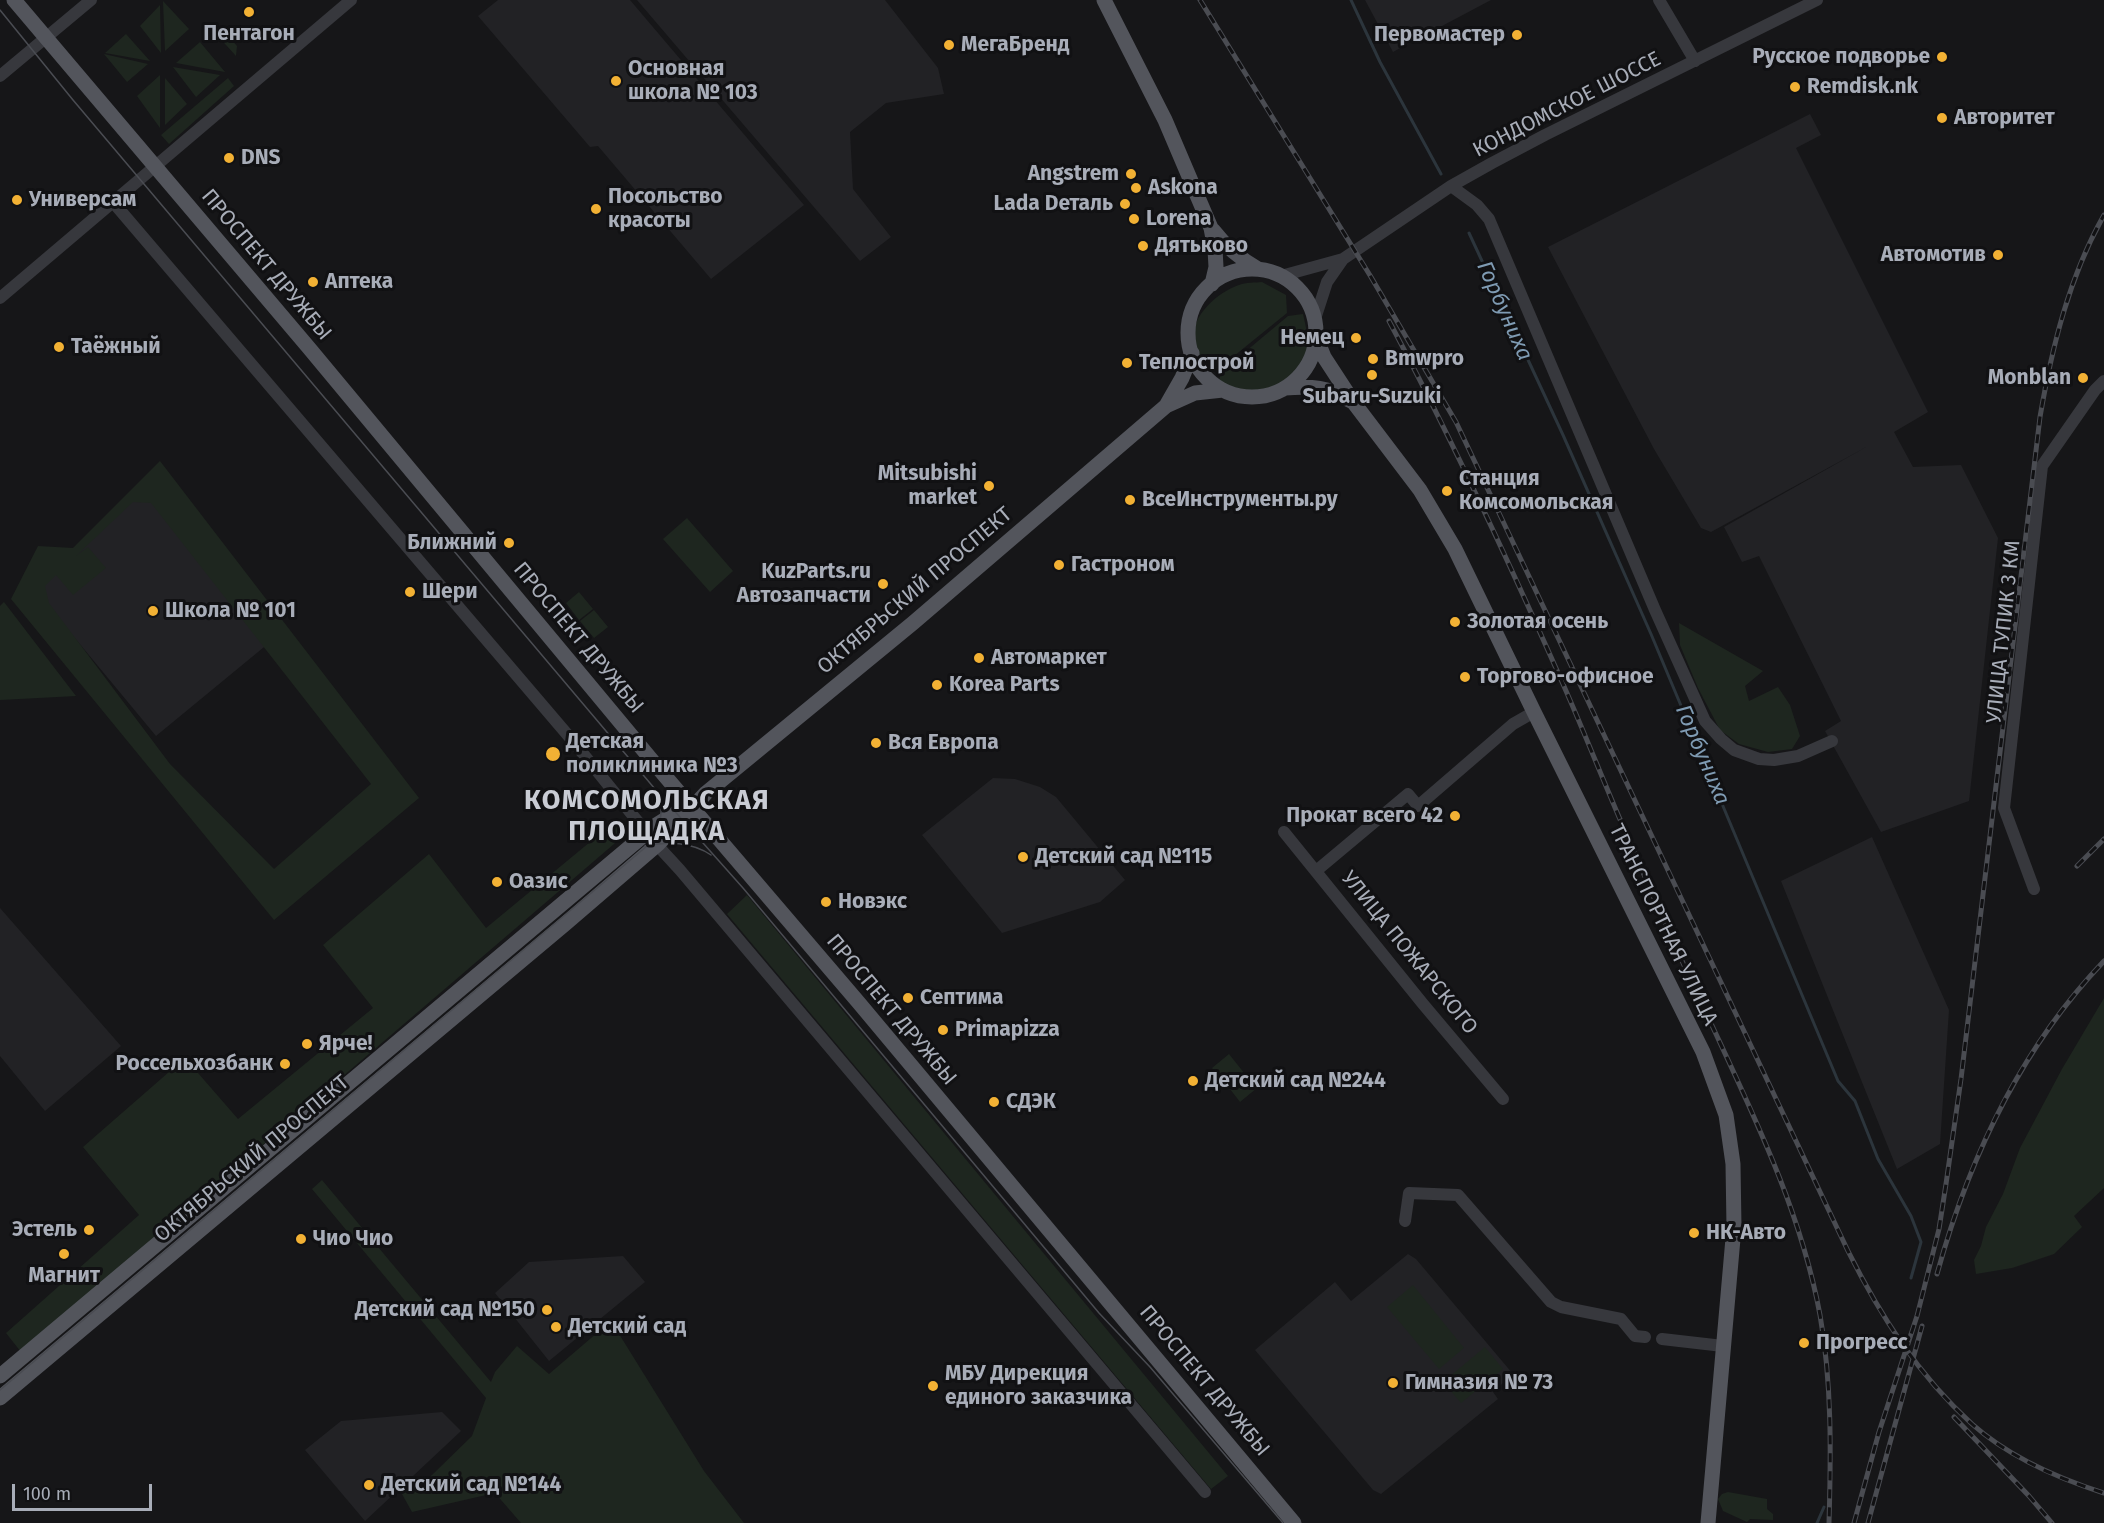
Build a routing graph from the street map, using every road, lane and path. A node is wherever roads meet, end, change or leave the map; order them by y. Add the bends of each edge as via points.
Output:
1 (14, 0) edge
2 (91, 0) edge
3 (351, 0) edge
4 (1104, 0) edge
5 (1659, 0) edge
6 (1817, 0) edge
7 (46, 38) junction
8 (1695, 61) junction
9 (0, 76) edge
10 (155, 167) junction
11 (1451, 186) junction
12 (113, 202) junction
13 (1211, 228) junction
14 (1343, 259) junction
15 (1258, 269) junction
16 (1281, 276) junction
17 (1212, 284) junction
18 (0, 298) edge
19 (1315, 319) junction
20 (1316, 337) junction
21 (1192, 353) junction
22 (2100, 385) edge
23 (1285, 388) junction
24 (1223, 390) junction
25 (1354, 403) junction
26 (1166, 406) junction
27 (1534, 711) junction
28 (1832, 741) dead end
29 (691, 808) junction
30 (1284, 832) dead end
31 (652, 839) junction
32 (1316, 871) junction
33 (2034, 889) dead end
34 (1503, 1098) dead end
35 (1405, 1221) dead end
36 (1645, 1337) dead end
37 (1662, 1339) dead end
38 (1723, 1346) junction
39 (0, 1376) edge
40 (0, 1398) edge
41 (1205, 1492) dead end
42 (1294, 1523) edge
43 (1708, 1523) edge

1 - 7 main road, ПРОСПЕКТ ДРУЖБЫ
2 - 7 street
3 - 10 street
4 - 13 main road via 1165,120
5 - 8 street
6 - 8 street, КОНДОМСКОЕ ШОССЕ
7 - 9 street
7 - 10 main road, ПРОСПЕКТ ДРУЖБЫ
8 - 11 street, КОНДОМСКОЕ ШОССЕ
10 - 12 street
10 - 29 main road, ПРОСПЕКТ ДРУЖБЫ
11 - 14 street, КОНДОМСКОЕ ШОССЕ
11 - 28 street via 1489,219 1705,721 1734,750 1759,759 1798,756
12 - 18 street
12 - 31 street
13 - 15 main road via 1225,246
13 - 17 main road via 1216,267
14 - 16 street, КОНДОМСКОЕ ШОССЕ
14 - 19 street, КОНДОМСКОЕ ШОССЕ via 1327,282
15 - 16 main road
15 - 17 main road via 1233,272
16 - 19 main road via 1308,301
17 - 21 main road via 1191,315 1188,334
19 - 20 main road
20 - 23 main road via 1312,357 1301,375
20 - 25 main road, ТРАНСПОРТНАЯ УЛИЦА via 1324,357
21 - 24 main road via 1209,380
21 - 26 main road, ОКТЯБРЬСКИЙ ПРОСПЕКТ
22 - 33 street, УЛИЦА ТУПИК 3 КМ via 2042,466 2004,808
23 - 24 main road via 1265,396 1243,396
23 - 25 main road, ТРАНСПОРТНАЯ УЛИЦА via 1314,386 1335,391
24 - 26 main road, ОКТЯБРЬСКИЙ ПРОСПЕКТ via 1195,393
25 - 27 main road, ТРАНСПОРТНАЯ УЛИЦА via 1442,525
26 - 29 main road, ОКТЯБРЬСКИЙ ПРОСПЕКТ
27 - 32 street via 1513,724 1418,806 1408,794
27 - 38 main road, ТРАНСПОРТНАЯ УЛИЦА via 1703,1052 1726,1116 1734,1227
29 - 31 main road, ОКТЯБРЬСКИЙ ПРОСПЕКТ via 672,815
29 - 42 main road, ПРОСПЕКТ ДРУЖБЫ
30 - 32 street, УЛИЦА ПОЖАРСКОГО
31 - 39 main road, ОКТЯБРЬСКИЙ ПРОСПЕКТ
31 - 40 main road, ОКТЯБРЬСКИЙ ПРОСПЕКТ
31 - 41 street
32 - 34 street, УЛИЦА ПОЖАРСКОГО
35 - 36 street via 1409,1193 1458,1195 1551,1302 1621,1319 1635,1336
37 - 38 street
38 - 43 main road, ТРАНСПОРТНАЯ УЛИЦА

